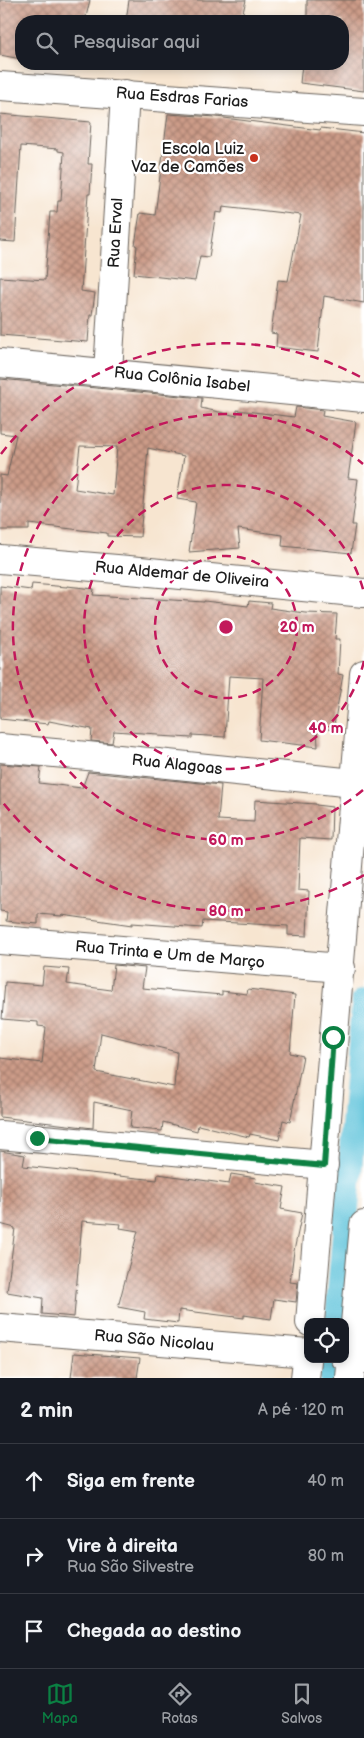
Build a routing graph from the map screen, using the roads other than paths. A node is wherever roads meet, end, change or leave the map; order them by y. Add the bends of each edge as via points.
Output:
1 (0, 86) edge
2 (125, 94) junction
3 (364, 112) edge
4 (0, 363) edge
5 (108, 372) junction
6 (364, 398) edge
7 (0, 559) edge
8 (364, 593) edge
9 (364, 674) edge
10 (0, 748) edge
11 (354, 783) junction
12 (0, 940) edge
13 (341, 968) junction
14 (0, 1135) edge
15 (324, 1166) junction
16 (364, 1225) edge
17 (310, 1318) edge
18 (0, 1328) edge
19 (304, 1353) edge
20 (307, 1363) edge
21 (353, 1363) edge
22 (305, 1378) edge

1 - 2 street, Rua Esdras Farias
2 - 3 street, Rua Esdras Farias
2 - 5 street, Rua Erval
4 - 5 street, Rua Colônia Isabel
5 - 6 street, Rua Colônia Isabel
7 - 8 street, Rua Aldemar de Oliveira
9 - 11 street
10 - 11 street, Rua Alagoas
11 - 13 street
12 - 13 street, Rua Trinta e Um de Março
13 - 15 street
14 - 15 street
15 - 17 street
16 - 21 street
18 - 19 street, Rua São Nicolau
20 - 22 street

